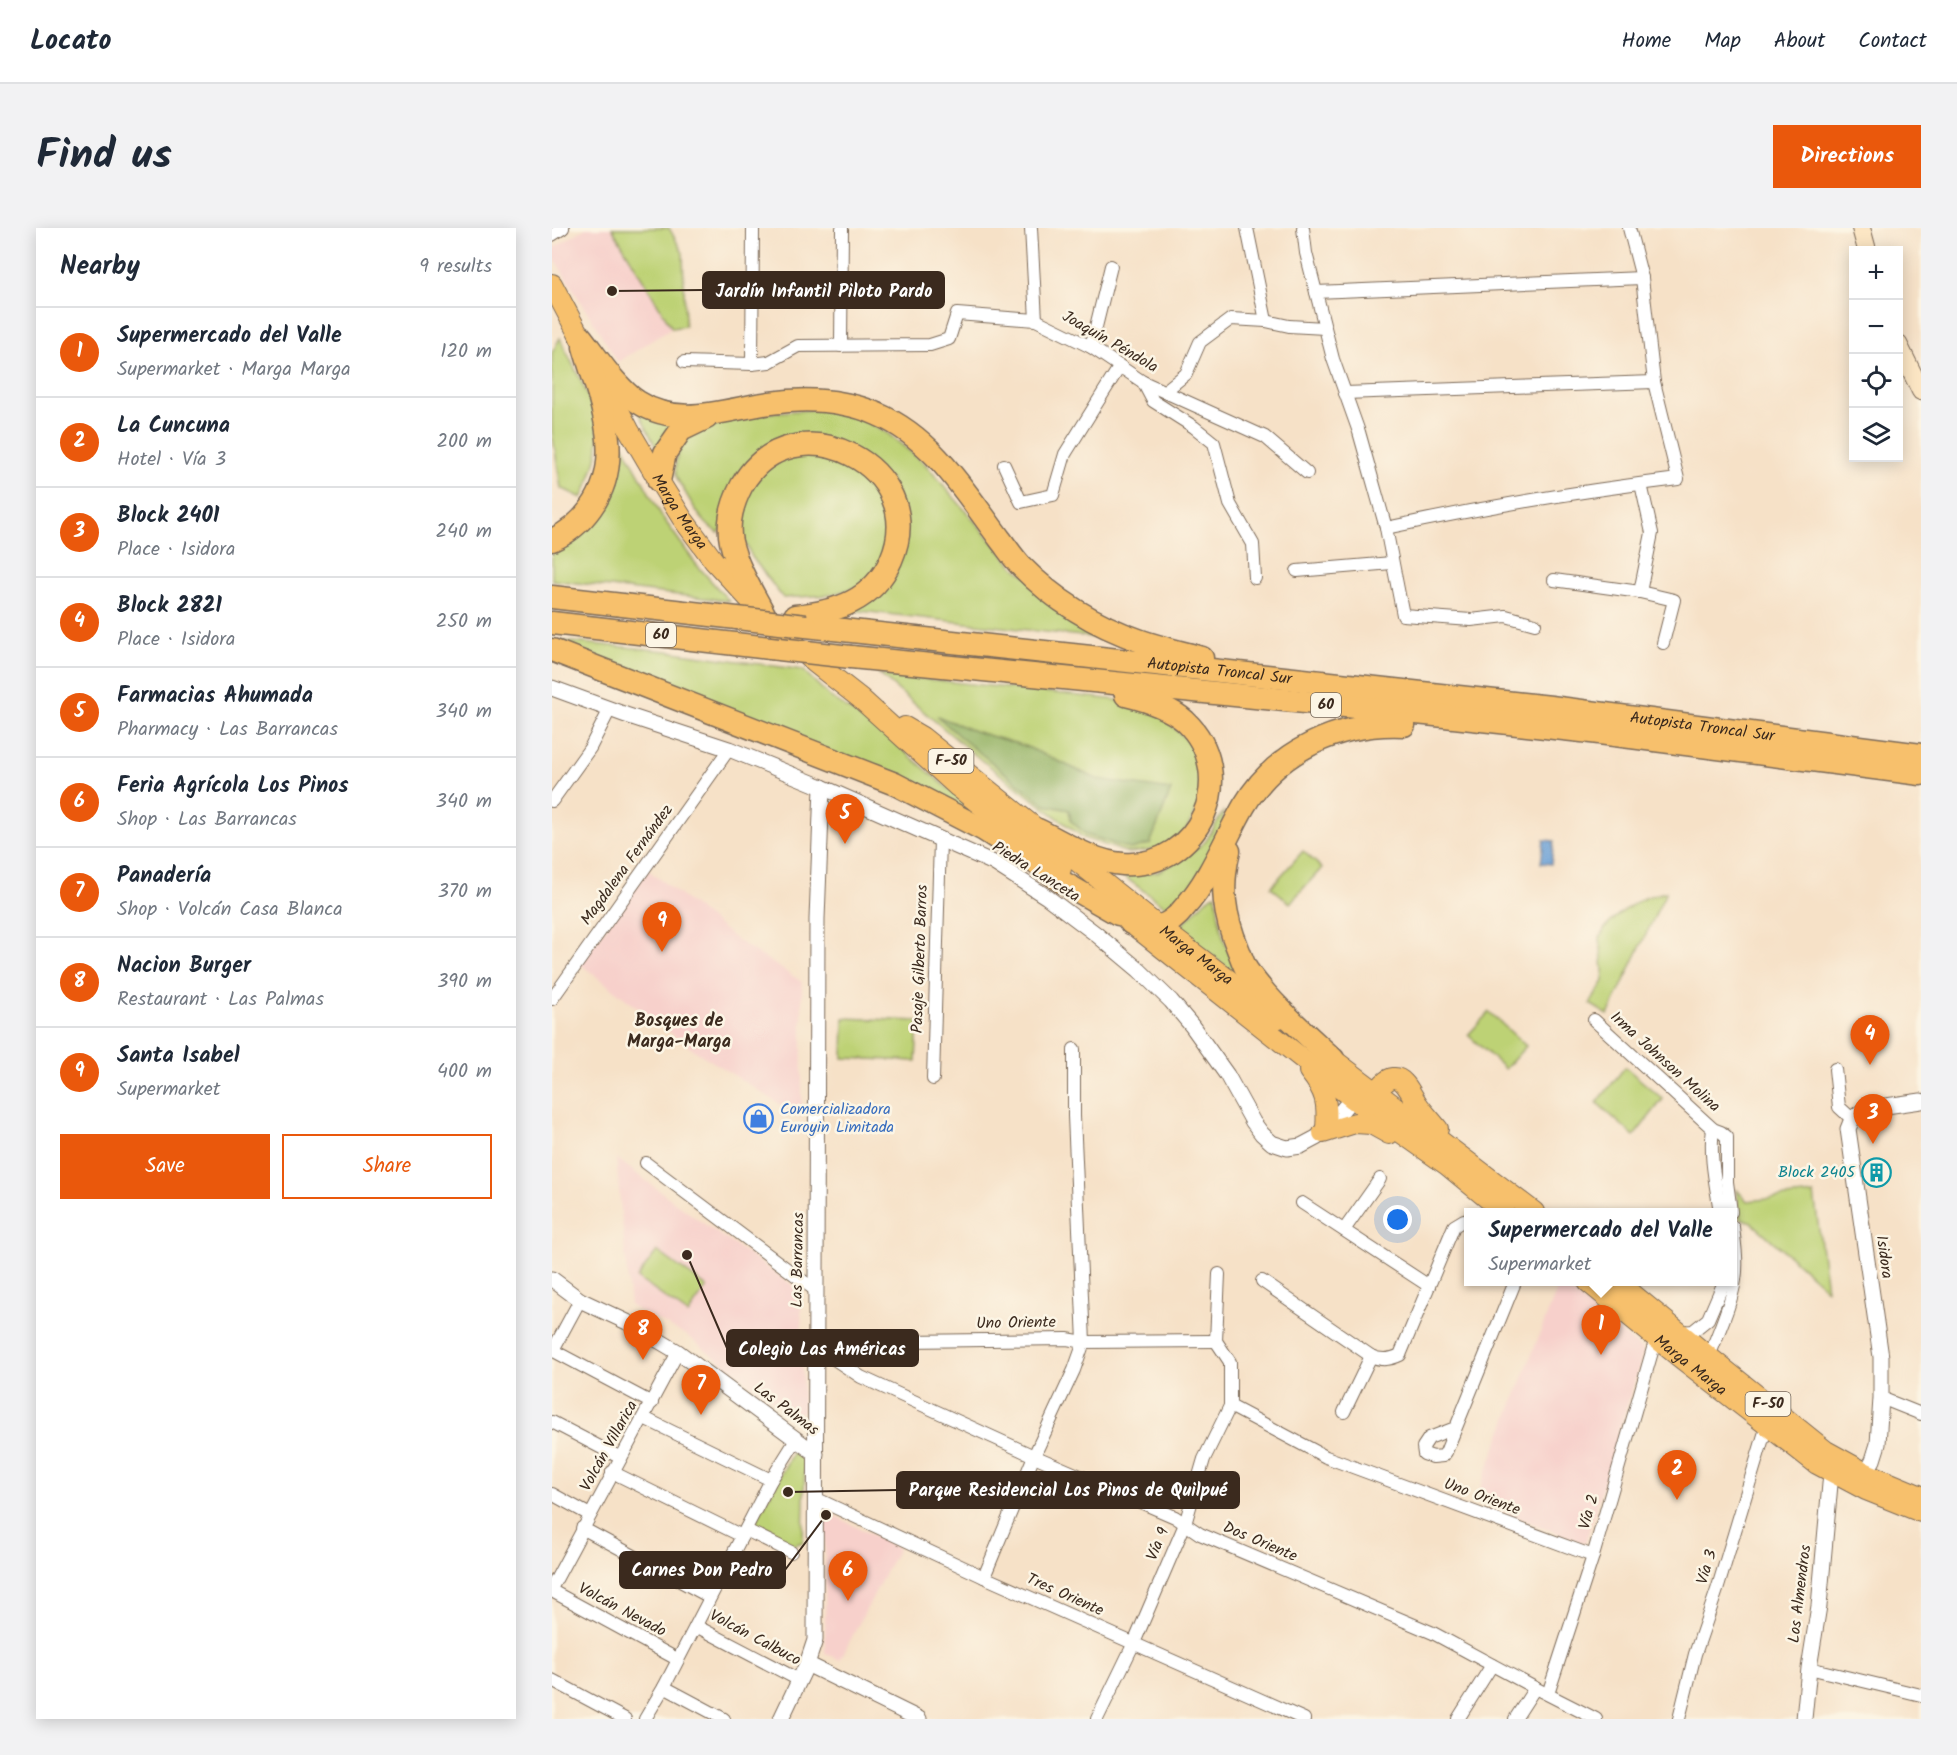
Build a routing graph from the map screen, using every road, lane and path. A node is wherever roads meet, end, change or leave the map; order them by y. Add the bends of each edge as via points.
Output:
1 (563, 228) edge
2 (753, 228) edge
3 (842, 228) edge
4 (1031, 228) edge
5 (1247, 228) edge
6 (1303, 228) edge
7 (1629, 228) edge
8 (1861, 228) edge
9 (552, 235) edge
10 (1866, 246) edge
11 (1111, 266) dead end
12 (1642, 279) junction
13 (552, 284) edge
14 (1316, 292) junction
15 (1036, 320) junction
16 (1266, 321) junction
17 (1325, 328) junction
18 (581, 337) junction
19 (841, 346) junction
20 (1091, 347) junction
21 (1903, 352) edge
22 (684, 362) dead end
23 (752, 364) junction
24 (1120, 366) junction
25 (1143, 382) junction
26 (1654, 382) junction
27 (1920, 386) edge
28 (1165, 391) junction
29 (1345, 393) junction
30 (715, 413) junction
31 (1004, 465) dead end
32 (1307, 473) dead end
33 (659, 481) junction
34 (1641, 484) junction
35 (1386, 528) junction
36 (552, 540) edge
37 (1392, 563) junction
38 (1297, 571) dead end
39 (1255, 578) dead end
40 (1554, 580) dead end
41 (1640, 592) junction
42 (552, 597) edge
43 (765, 616) junction
44 (800, 621) junction
45 (552, 623) edge
46 (1535, 624) dead end
47 (1663, 643) dead end
48 (552, 650) edge
49 (1061, 679) junction
50 (1304, 680) junction
51 (552, 688) edge
52 (860, 698) junction
53 (610, 709) junction
54 (1591, 732) junction
55 (729, 749) junction
56 (1921, 755) edge
57 (1921, 774) edge
58 (822, 787) junction
59 (552, 801) edge
60 (1238, 817) junction
61 (1038, 830) junction
62 (940, 840) junction
63 (1124, 919) junction
64 (1159, 927) junction
65 (552, 999) edge
66 (1594, 1020) dead end
67 (1074, 1049) dead end
68 (1297, 1055) junction
69 (1333, 1059) junction
70 (1835, 1068) dead end
71 (933, 1079) dead end
72 (1365, 1096) junction
73 (1921, 1101) edge
74 (1852, 1119) junction
75 (1713, 1129) junction
76 (1325, 1131) junction
77 (1449, 1157) junction
78 (646, 1163) dead end
79 (1380, 1179) dead end
80 (1302, 1203) dead end
81 (1500, 1208) edge
82 (1528, 1208) edge
83 (1719, 1208) edge
84 (1730, 1208) edge
85 (1464, 1220) edge
86 (1344, 1230) junction
87 (1219, 1274) dead end
88 (552, 1279) edge
89 (1262, 1281) dead end
90 (1429, 1286) junction
91 (1513, 1286) edge
92 (1595, 1286) edge
93 (1622, 1286) edge
94 (1722, 1286) edge
95 (1734, 1286) edge
96 (815, 1290) junction
97 (580, 1300) junction
98 (1667, 1338) junction
99 (1216, 1341) junction
100 (1084, 1342) junction
101 (816, 1347) junction
102 (553, 1350) edge
103 (678, 1352) junction
104 (1371, 1356) junction
105 (1709, 1357) junction
106 (1881, 1398) junction
107 (651, 1403) junction
108 (1230, 1406) junction
109 (1344, 1412) dead end
110 (1921, 1414) edge
111 (644, 1418) junction
112 (552, 1422) edge
113 (1767, 1425) junction
114 (1455, 1428) dead end
115 (796, 1440) junction
116 (816, 1454) junction
117 (1034, 1456) junction
118 (621, 1458) junction
119 (612, 1472) junction
120 (1831, 1473) junction
121 (1866, 1473) junction
122 (771, 1480) junction
123 (552, 1494) edge
124 (1921, 1496) edge
125 (815, 1498) junction
126 (1921, 1512) edge
127 (590, 1515) junction
128 (1185, 1524) junction
129 (582, 1528) junction
130 (744, 1533) junction
131 (791, 1552) dead end
132 (1593, 1556) junction
133 (984, 1577) junction
134 (553, 1582) edge
135 (710, 1597) junction
136 (696, 1626) junction
137 (1134, 1643) junction
138 (677, 1659) junction
139 (807, 1664) junction
140 (1492, 1665) junction
141 (1809, 1668) junction
142 (552, 1680) edge
143 (799, 1680) junction
144 (664, 1687) junction
145 (1535, 1688) junction
146 (1548, 1694) junction
147 (1921, 1695) edge
148 (626, 1719) edge
149 (645, 1719) edge
150 (724, 1719) edge
151 (781, 1719) edge
152 (919, 1719) edge
153 (1097, 1719) edge
154 (1304, 1719) edge
155 (1458, 1719) edge
156 (1515, 1719) edge
157 (1596, 1719) edge
158 (1679, 1719) edge
159 (1804, 1719) edge

1 - 9 street
2 - 23 street
3 - 19 street
4 - 15 street
5 - 16 street
6 - 14 street
7 - 12 street
8 - 10 main road
11 - 20 street
12 - 14 street
12 - 26 street
13 - 18 main road, Marga Marga
14 - 17 street
15 - 19 street, Joaquín Péndola via 957,314 949,339 930,345
15 - 20 street, Joaquín Péndola
16 - 17 street
16 - 28 street via 1231,319 1200,342 1185,374
17 - 29 street
18 - 30 highway via 636,401 675,416
18 - 33 main road, Marga Marga
18 - 36 highway via 607,426 609,466 601,491 587,513
19 - 23 street, Joaquín Péndola via 798,346 769,362
20 - 24 street, Joaquín Péndola
21 - 27 main road
22 - 23 street, Joaquín Péndola
24 - 25 street, Joaquín Péndola
24 - 31 street via 1065,454 1053,495 1021,502
25 - 28 street, Joaquín Péndola
25 - 39 street via 1154,401 1214,443 1230,504 1253,544
26 - 29 street
26 - 34 street via 1678,479
28 - 32 street, Joaquín Péndola via 1265,437
29 - 35 street
30 - 33 highway via 681,430 665,453
30 - 50 highway via 771,403 814,401 876,414 905,429 931,451 1022,567 1069,605 1142,641
33 - 43 main road, Marga Marga via 714,561
34 - 35 street via 1477,509
34 - 41 street via 1652,533
35 - 37 street
37 - 38 street
37 - 46 street via 1403,615 1472,620 1506,616
40 - 41 street
41 - 47 street via 1674,600
42 - 44 highway, Autopista Troncal Sur / 60, bridge via 737,618
43 - 44 highway via 731,541 731,516 738,492 752,471 777,453 795,446 833,446 867,463 884,482 895,506 896,544 884,573 872,588 839,608
43 - 52 main road, Marga Marga
44 - 50 highway, Autopista Troncal Sur / 60
45 - 49 highway, Autopista Troncal Sur / 60, bridge
48 - 63 highway via 895,784 984,830
49 - 54 highway, Autopista Troncal Sur / 60
49 - 61 highway via 1132,696 1175,714 1205,750 1211,773 1210,796 1202,819 1189,838 1170,853 1148,862 1124,864 1092,857
50 - 56 highway, Autopista Troncal Sur / 60 via 1551,707
51 - 53 street, Piedra Lanceta
52 - 61 main road, Marga Marga / F-50 via 922,737
52 - 63 main road, Marga Marga / F-50 via 958,787
53 - 55 street, Piedra Lanceta
53 - 59 street via 590,748
54 - 57 highway, Autopista Troncal Sur / 60
54 - 60 highway via 1389,724 1352,728 1317,740 1288,758 1260,784
55 - 58 street, Piedra Lanceta
55 - 65 street, Magdalena Fernández
58 - 62 street, Piedra Lanceta
58 - 96 street, Las Barrancas via 820,1164
60 - 64 highway via 1198,892 1176,917
60 - 69 highway via 1223,892 1233,937 1246,968 1274,1003
61 - 64 main road, Marga Marga / F-50
62 - 71 street, Pasaje Gilberto Barros
62 - 76 street, Piedra Lanceta via 994,863 1047,897 1139,970 1192,1026 1227,1075 1253,1122 1272,1143 1287,1148 1301,1146
63 - 64 highway
63 - 68 main road, Marga Marga / F-50
64 - 69 main road, Marga Marga / F-50
66 - 75 street, Irma Johnson Molina
67 - 100 street
68 - 72 main road, Marga Marga / F-50
68 - 76 main road via 1324,1094
69 - 72 main road, Marga Marga / F-50
70 - 74 street via 1839,1107
72 - 76 street, Piedra Lanceta
72 - 77 main road, Marga Marga / F-50
72 - 77 main road via 1392,1078 1403,1082 1428,1116
73 - 74 street via 1865,1109
74 - 106 street, Isidora via 1848,1134 1881,1357
75 - 83 street, Irma Johnson Molina via 1712,1158
75 - 84 street, Irma Johnson Molina via 1727,1137
76 - 77 main road via 1355,1123 1371,1124
77 - 81 main road, Marga Marga / F-50
77 - 82 main road, Marga Marga / F-50
78 - 96 street
79 - 86 street
80 - 86 street
85 - 90 street via 1454,1226
86 - 90 street
87 - 99 street
88 - 97 street, Las Palmas
89 - 104 street
90 - 104 street via 1400,1354 1378,1360
91 - 114 street
92 - 98 main road, Marga Marga / F-50
93 - 98 main road, Marga Marga / F-50
94 - 98 street via 1708,1319 1693,1331
95 - 105 street
96 - 101 street, Las Barrancas
97 - 102 street
97 - 103 street, Las Palmas
98 - 105 main road, Marga Marga / F-50
98 - 113 main road, Marga Marga / F-50
98 - 132 street, Vía 2
99 - 100 street, Uno Oriente
99 - 108 street, Vía 9 via 1230,1362
100 - 101 street, Uno Oriente via 830,1342
100 - 117 street
101 - 116 street, Las Barrancas
101 - 117 street, Dos Oriente via 861,1377
102 - 107 street
103 - 107 street, Volcán Villarica
103 - 115 street, Las Palmas
104 - 109 street
105 - 121 main road, Marga Marga / F-50 via 1826,1450
106 - 110 street
106 - 121 street, Isidora via 1878,1444
107 - 111 street, Volcán Villarica
108 - 128 street, Vía 9 via 1204,1459
108 - 132 street, Uno Oriente via 1326,1457
111 - 118 street, Volcán Villarica
111 - 122 street
112 - 118 street
113 - 120 main road, Marga Marga / F-50
113 - 158 street, Vía 3 via 1695,1654
115 - 116 street, Las Palmas
115 - 122 street
116 - 125 street, Las Barrancas
117 - 128 street, Dos Oriente
117 - 133 street
118 - 119 street, Volcán Villarica
119 - 127 street, Volcán Villarica
119 - 130 street
120 - 121 main road via 1857,1478
120 - 126 main road, Marga Marga / F-50
120 - 141 street, Los Almendros
121 - 124 main road, Marga Marga / F-50
122 - 130 street
123 - 127 street
125 - 133 street, Tres Oriente
125 - 139 street, Las Barrancas via 815,1640
127 - 129 street, Volcán Villarica
128 - 137 street, Vía 9
128 - 140 street, Dos Oriente via 1200,1534 1433,1633
129 - 134 street, Volcán Villarica
129 - 135 street
130 - 131 street
130 - 135 street
132 - 146 street, Vía 2
133 - 137 street, Tres Oriente
134 - 138 street, Volcán Nevado
135 - 136 street
136 - 138 street
136 - 143 street, Volcán Calbuco
137 - 153 street, Vía 9
137 - 154 street, Tres Oriente
138 - 144 street
139 - 143 street, Las Barrancas
139 - 152 street
140 - 145 street, Dos Oriente
140 - 155 street
141 - 147 street
141 - 159 street, Los Almendros
142 - 148 street
143 - 151 street, Las Barrancas
144 - 149 street
144 - 150 street
145 - 146 street, Dos Oriente
145 - 156 street
146 - 157 street, Dos Oriente

